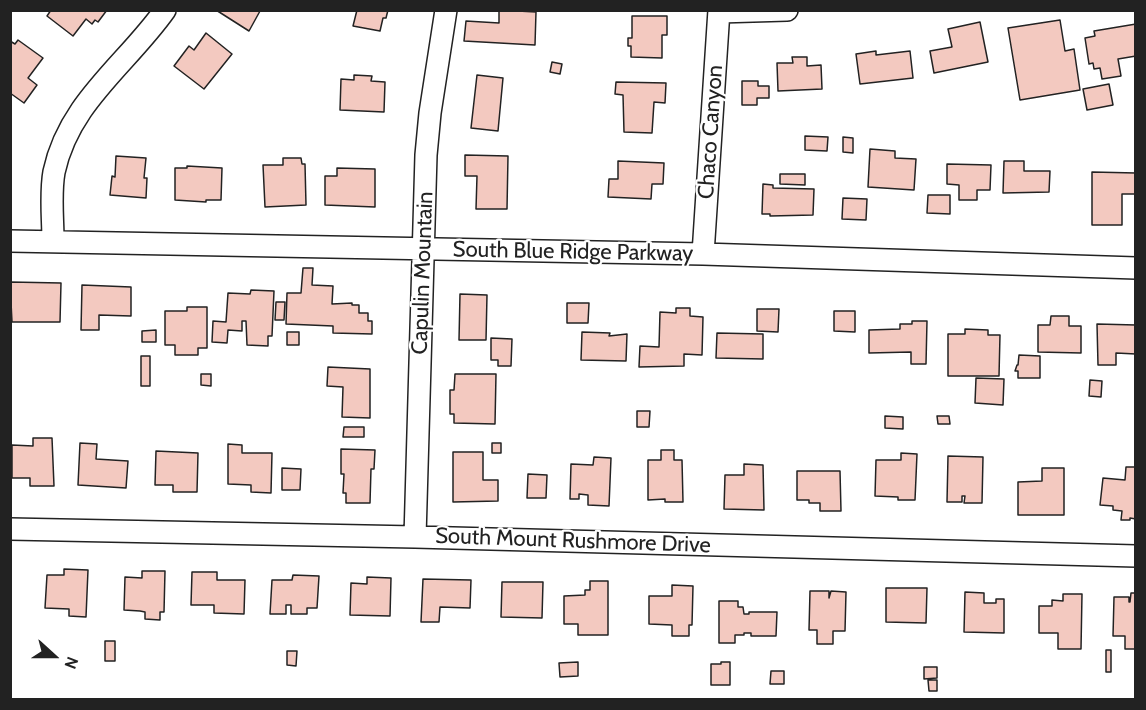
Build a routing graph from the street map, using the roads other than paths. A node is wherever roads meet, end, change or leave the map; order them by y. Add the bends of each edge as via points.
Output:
1 (165, 10) edge
2 (446, 10) edge
3 (787, 10) edge
4 (719, 11) edge
5 (53, 241) junction
6 (10, 242) edge
7 (423, 249) junction
8 (703, 254) junction
9 (1136, 268) edge
10 (10, 529) edge
11 (415, 537) junction
12 (1136, 556) edge

1 - 5 street via 74,119 54,172
2 - 7 street, Capulin Mountain via 430,113
3 - 4 street
4 - 8 street, Chaco Canyon
5 - 6 street, South Blue Ridge Parkway
5 - 7 street, South Blue Ridge Parkway
7 - 8 street, South Blue Ridge Parkway
7 - 11 street, Capulin Mountain
8 - 9 street, South Blue Ridge Parkway
10 - 11 street, South Mount Rushmore Drive
11 - 12 street, South Mount Rushmore Drive

